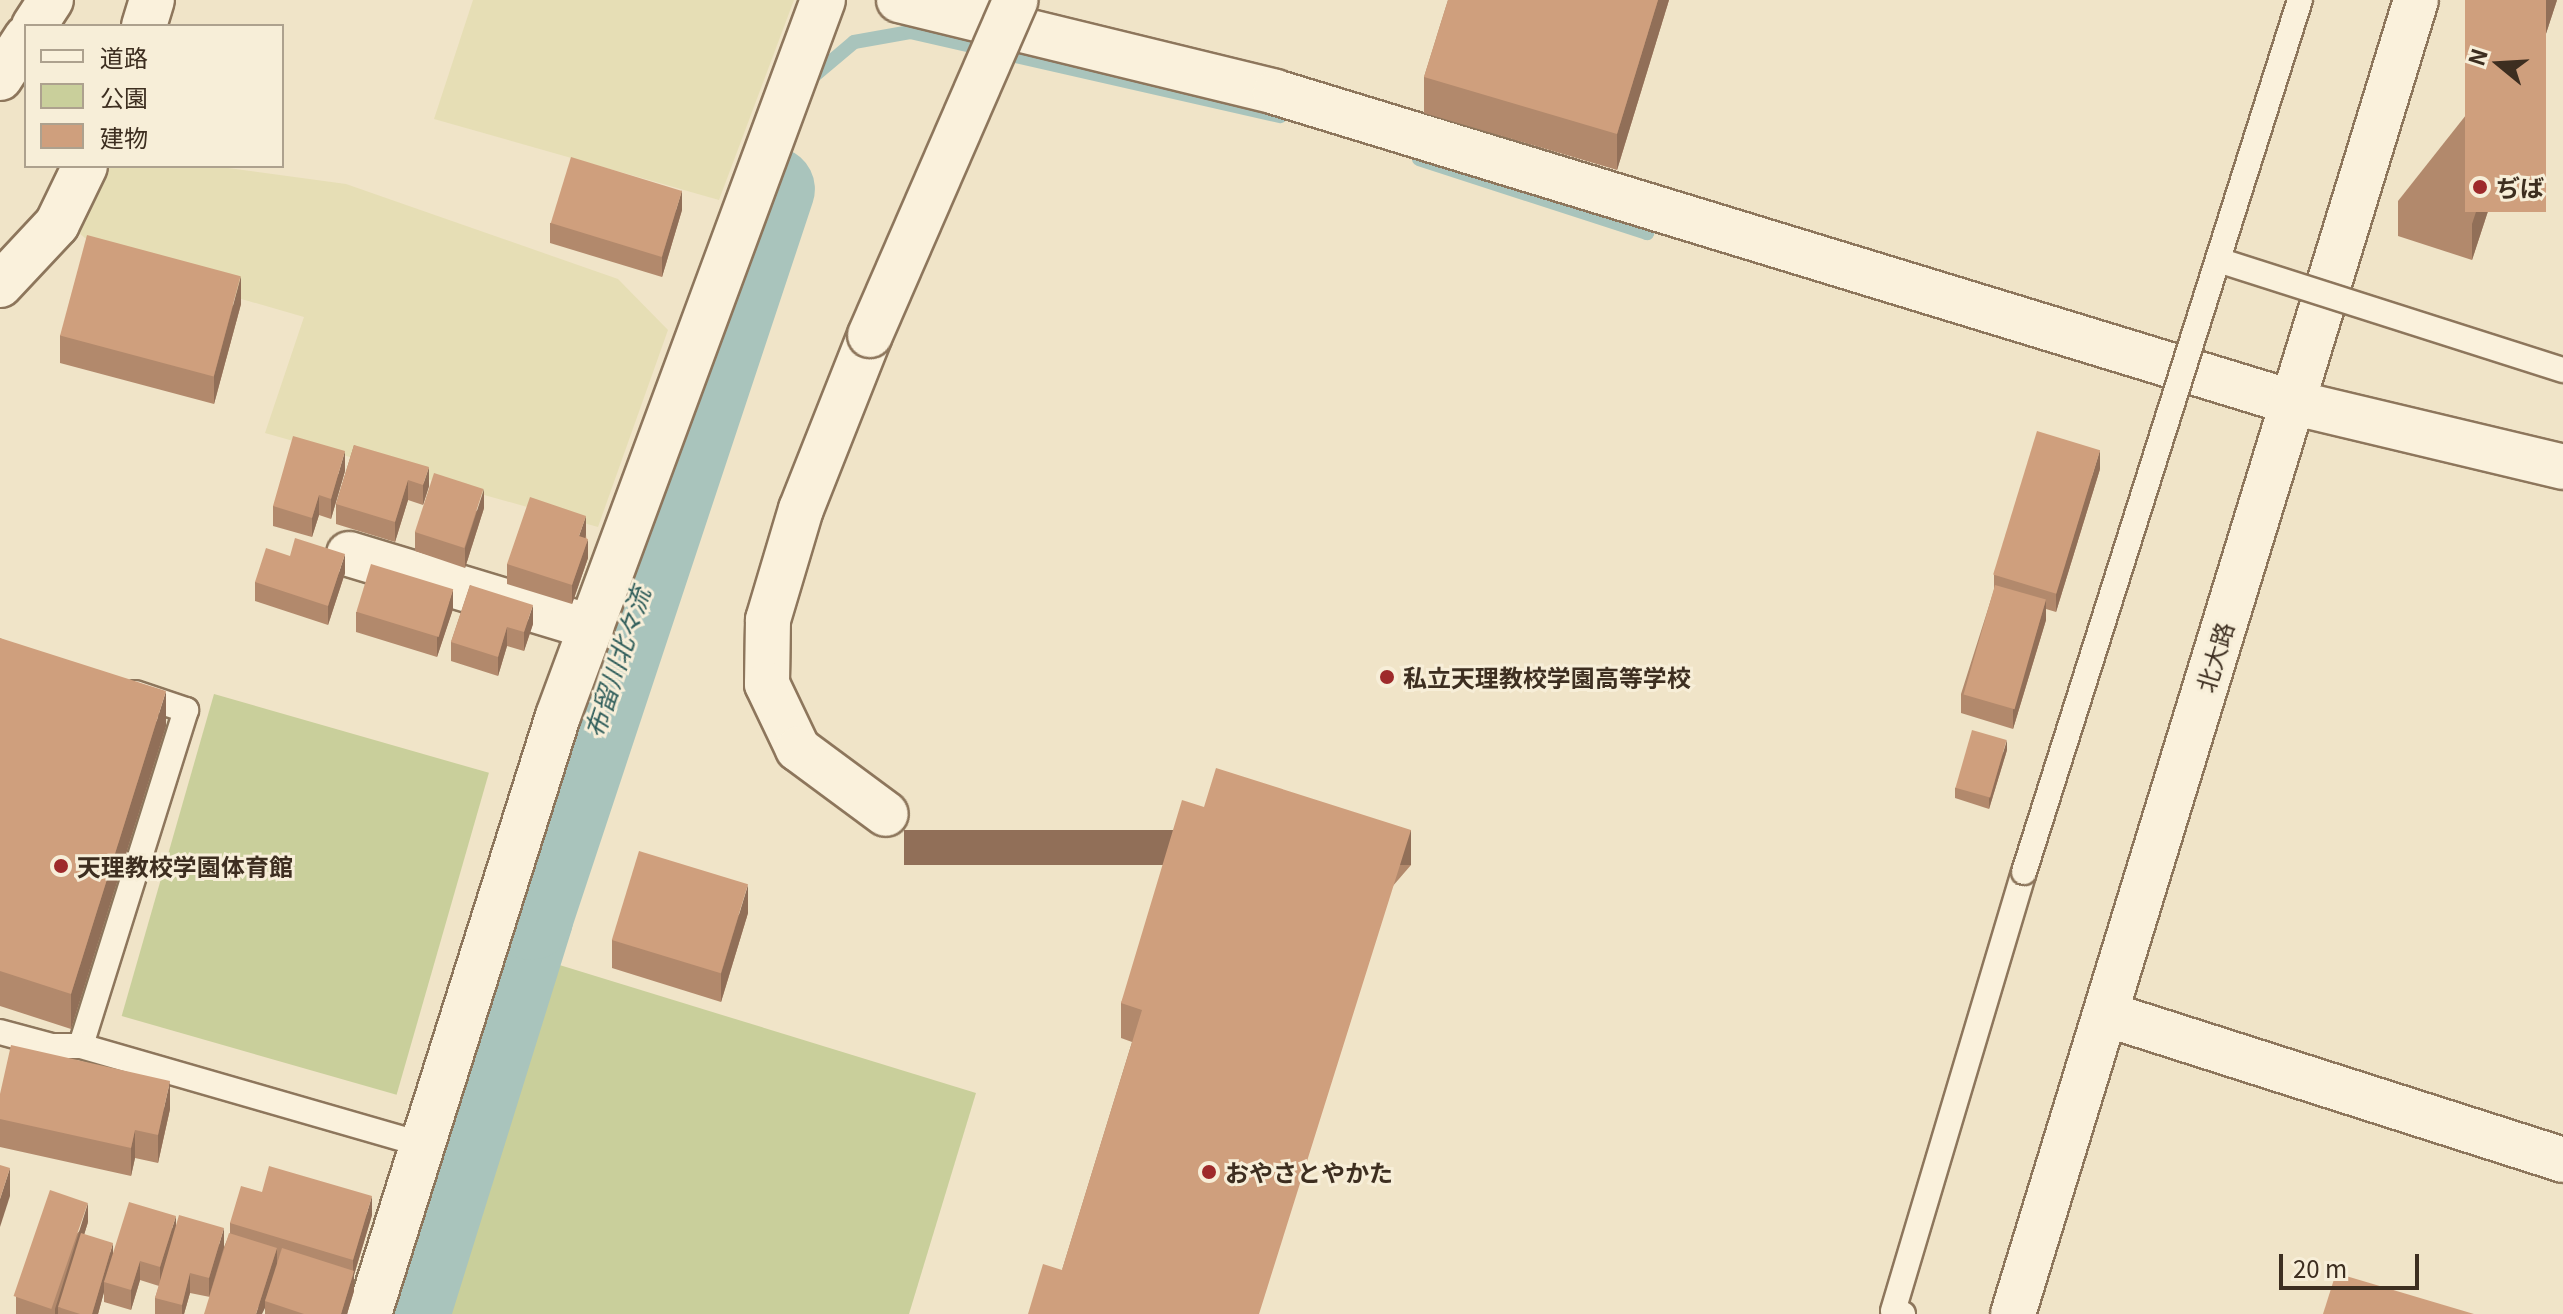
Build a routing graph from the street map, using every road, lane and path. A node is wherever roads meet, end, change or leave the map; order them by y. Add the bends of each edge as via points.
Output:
1 (51, 0) edge
2 (152, 0) edge
3 (823, 0) edge
4 (899, 0) edge
5 (1016, 0) edge
6 (2300, 0) edge
7 (2416, 0) edge
8 (35, 24) edge
9 (145, 24) edge
10 (24, 41) edge
11 (0, 78) edge
12 (84, 168) edge
13 (2218, 260) junction
14 (0, 285) edge
15 (2563, 370) edge
16 (2291, 402) junction
17 (2563, 467) edge
18 (349, 554) dead end
19 (591, 627) junction
20 (115, 686) edge
21 (886, 814) dead end
22 (2106, 1014) junction
23 (0, 1032) edge
24 (81, 1046) junction
25 (423, 1145) junction
26 (2563, 1160) edge
27 (369, 1314) edge
28 (1903, 1314) edge
29 (2013, 1314) edge

1 - 8 street
2 - 9 street
3 - 19 street
4 - 16 street via 1275,92
5 - 21 street, bridge via 870,335 801,509 768,620 767,684 798,749
6 - 13 lane, bridge
7 - 16 street, 北大路
10 - 11 street
12 - 14 street via 57,224
13 - 15 lane, bridge
13 - 28 lane, bridge via 2024,872 1893,1311
16 - 17 street
16 - 22 street, 北大路
18 - 19 street
19 - 25 street
20 - 24 lane via 186,710
22 - 26 street
22 - 29 street, 北大路
23 - 24 lane via 52,1046
24 - 25 lane
25 - 27 street

